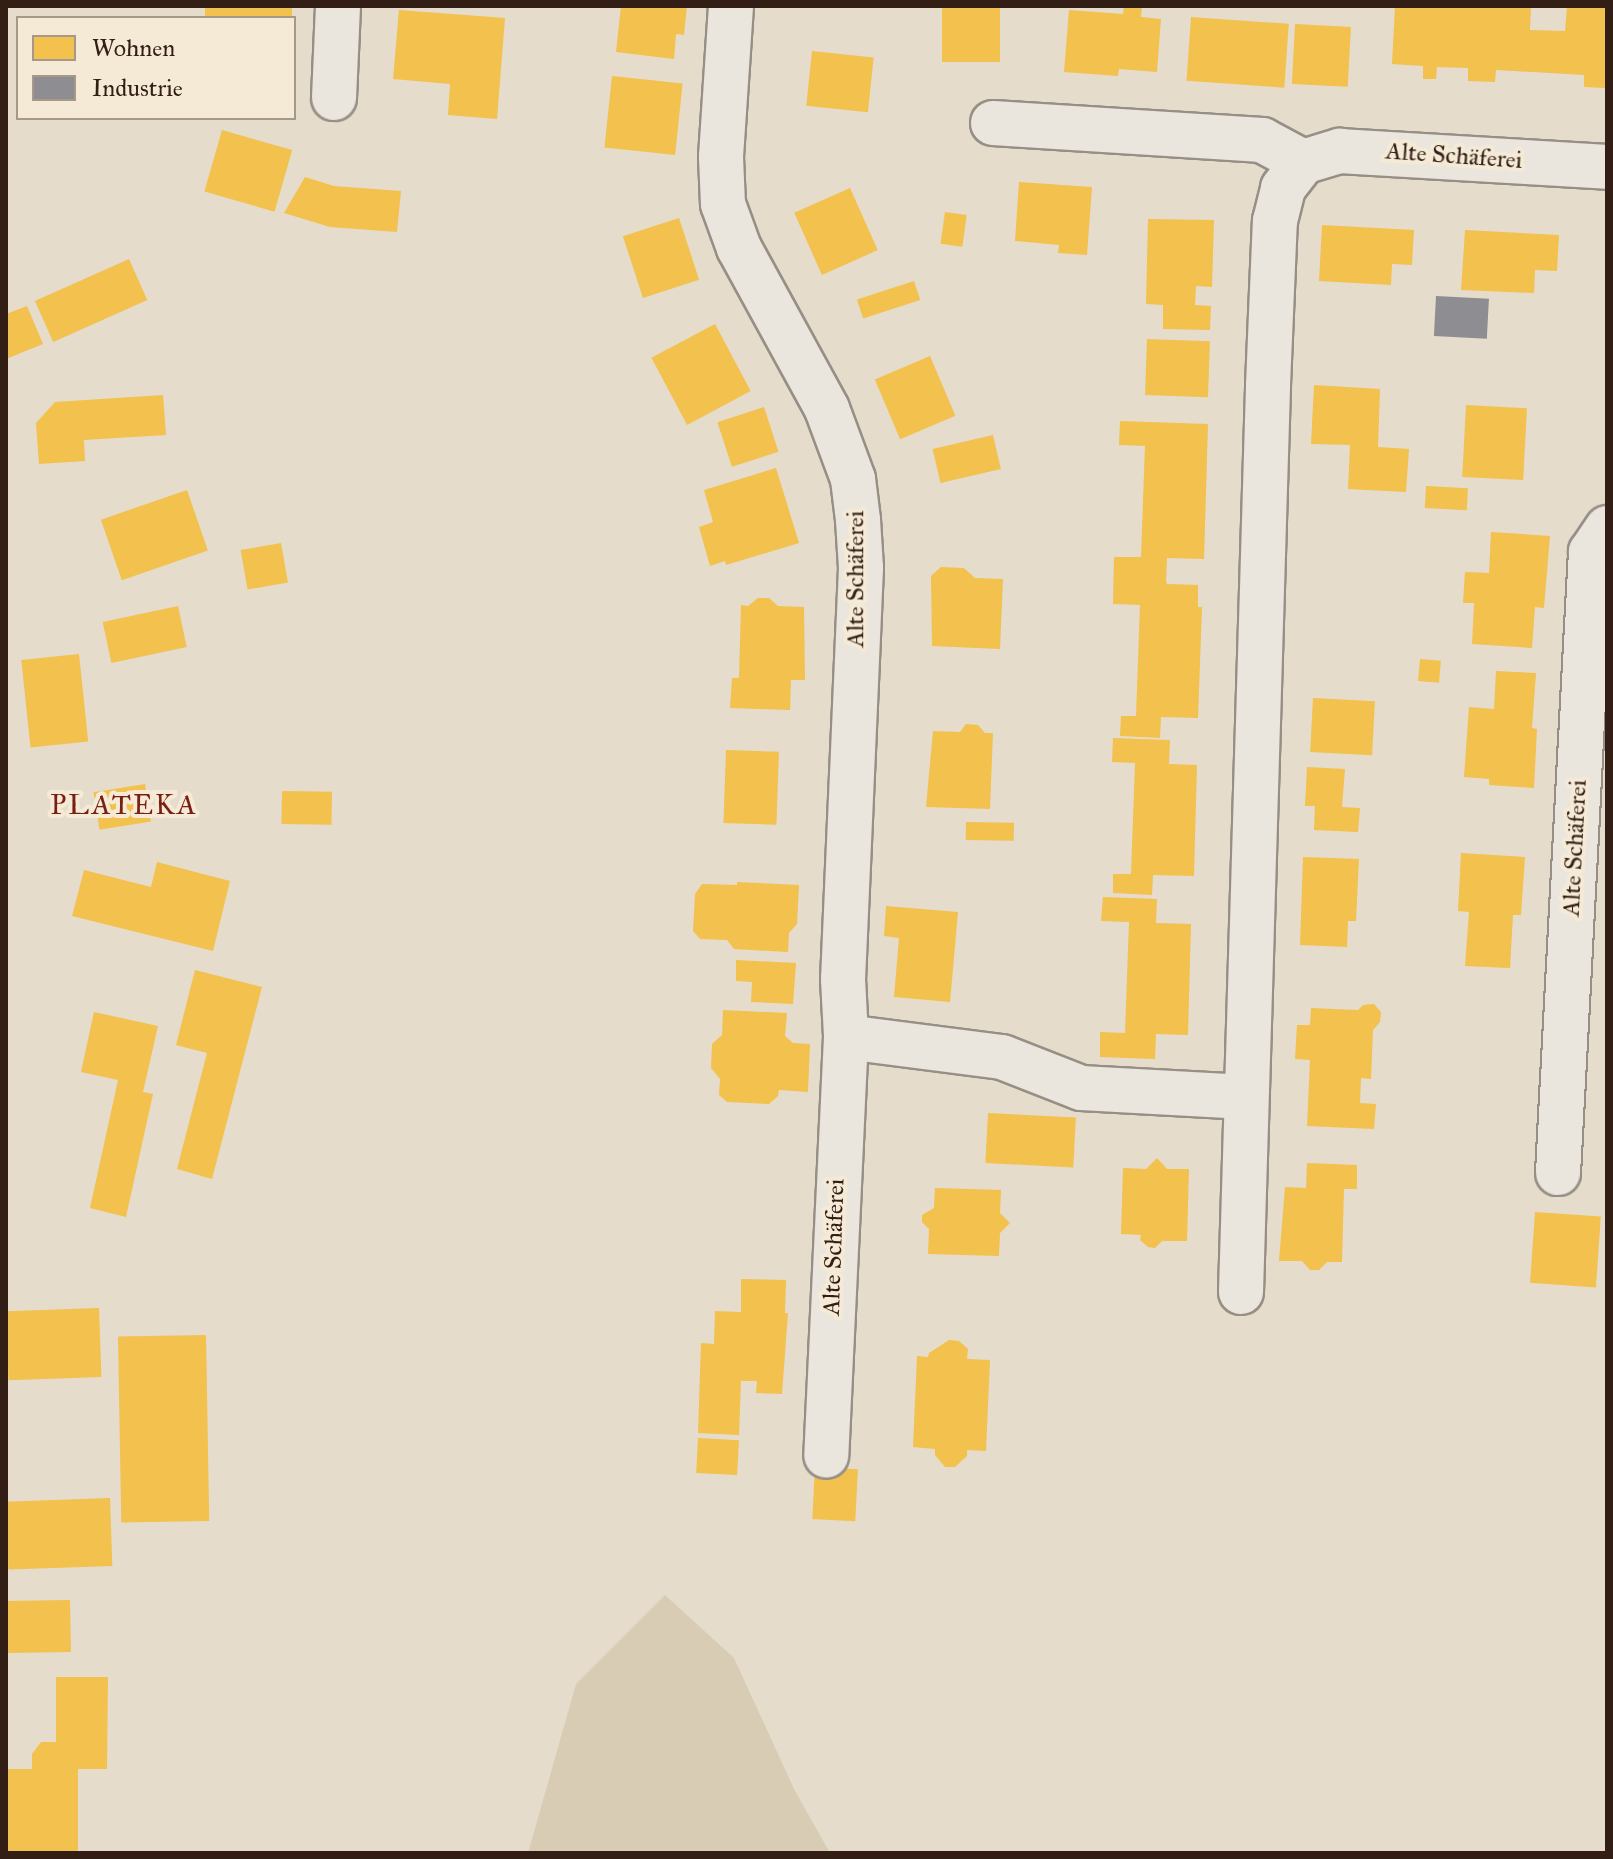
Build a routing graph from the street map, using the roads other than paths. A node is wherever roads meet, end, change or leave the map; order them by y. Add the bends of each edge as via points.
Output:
1 (338, 6) edge
2 (731, 6) edge
3 (334, 98) dead end
4 (993, 123) dead end
5 (1303, 162) junction
6 (1607, 167) edge
7 (1607, 528) edge
8 (846, 1037) junction
9 (1246, 1097) junction
10 (1558, 1173) dead end
11 (1241, 1292) dead end
12 (826, 1456) dead end

1 - 3 street
2 - 8 street, Alte Schäferei via 723,204 739,248 827,409 853,479 858,520 861,568 843,979
4 - 5 street via 1262,140
5 - 6 street, Alte Schäferei via 1340,151 1383,151
5 - 9 street via 1283,188 1275,221
7 - 10 street, Alte Schäferei via 1591,552
8 - 9 street via 1002,1057 1081,1088
8 - 12 street, Alte Schäferei
9 - 11 street

